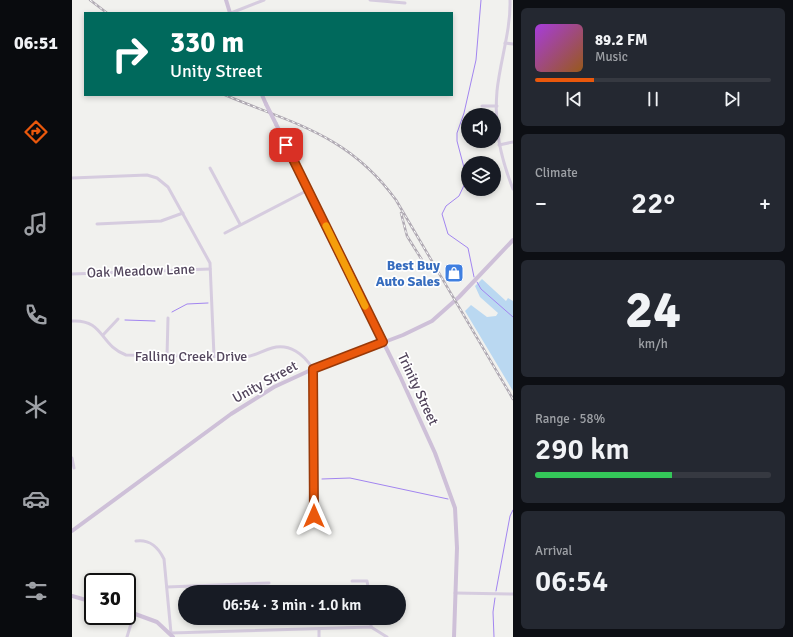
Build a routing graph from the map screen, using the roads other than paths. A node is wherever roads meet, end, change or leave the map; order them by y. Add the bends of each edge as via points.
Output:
1 (226, 0) edge
2 (264, 0) edge
3 (370, 0) edge
4 (510, 0) edge
5 (405, 3) dead end
6 (230, 12) edge
7 (233, 12) edge
8 (505, 43) junction
9 (513, 44) edge
10 (262, 96) edge
11 (482, 106) dead end
12 (497, 106) joint
13 (513, 142) edge
14 (501, 145) edge
15 (500, 148) edge
16 (210, 168) dead end
17 (72, 178) edge
18 (513, 189) edge
19 (308, 190) junction
20 (183, 213) junction
21 (97, 224) dead end
22 (240, 224) junction
23 (225, 233) dead end
24 (513, 240) edge
25 (210, 268) junction
26 (72, 274) edge
27 (168, 318) dead end
28 (118, 319) dead end
29 (72, 321) edge
30 (103, 335) junction
31 (383, 342) junction
32 (167, 356) junction
33 (214, 356) junction
34 (313, 369) junction
35 (72, 458) edge
36 (74, 468) dead end
37 (314, 516) dead end
38 (72, 531) edge
39 (136, 541) dead end
40 (352, 581) dead end
41 (269, 583) dead end
42 (367, 585) edge
43 (167, 587) junction
44 (455, 593) junction
45 (513, 594) edge
46 (72, 596) edge
47 (84, 599) edge
48 (136, 615) edge
49 (131, 625) edge
50 (371, 627) joint
51 (319, 630) junction
52 (172, 635) edge
53 (127, 637) edge
54 (319, 637) edge
55 (387, 637) edge
56 (454, 637) edge

1 - 6 street
2 - 7 street
3 - 5 street
4 - 8 street
8 - 9 street
8 - 12 street via 497,90
10 - 19 street, Trinity Street, bridge
11 - 12 street
13 - 14 street
15 - 18 street
16 - 22 street
17 - 20 street via 152,176 168,187
19 - 22 street
19 - 31 street, Trinity Street
20 - 21 street via 162,221
20 - 25 street via 208,258
22 - 23 street
24 - 31 street, Unity Street via 441,314 422,326
25 - 26 street, Oak Meadow Lane
25 - 33 street
27 - 32 street
28 - 30 street
29 - 30 street, Falling Creek Drive via 88,323
30 - 32 street, Falling Creek Drive via 112,348 126,355
31 - 34 street, Unity Street
31 - 44 street, Trinity Street via 418,414 452,495 456,519
32 - 33 street, Falling Creek Drive
33 - 34 street, Falling Creek Drive via 251,357 271,349 293,348 304,356
34 - 37 street
34 - 38 street, Unity Street via 274,387 244,405
35 - 36 street
39 - 43 street via 149,542 162,555
40 - 42 street via 366,581
41 - 43 street
43 - 52 street
44 - 45 street
44 - 56 street, Trinity Street
46 - 47 street
48 - 52 street via 157,622
49 - 53 street
50 - 51 street
50 - 55 street
51 - 52 street
51 - 54 street

